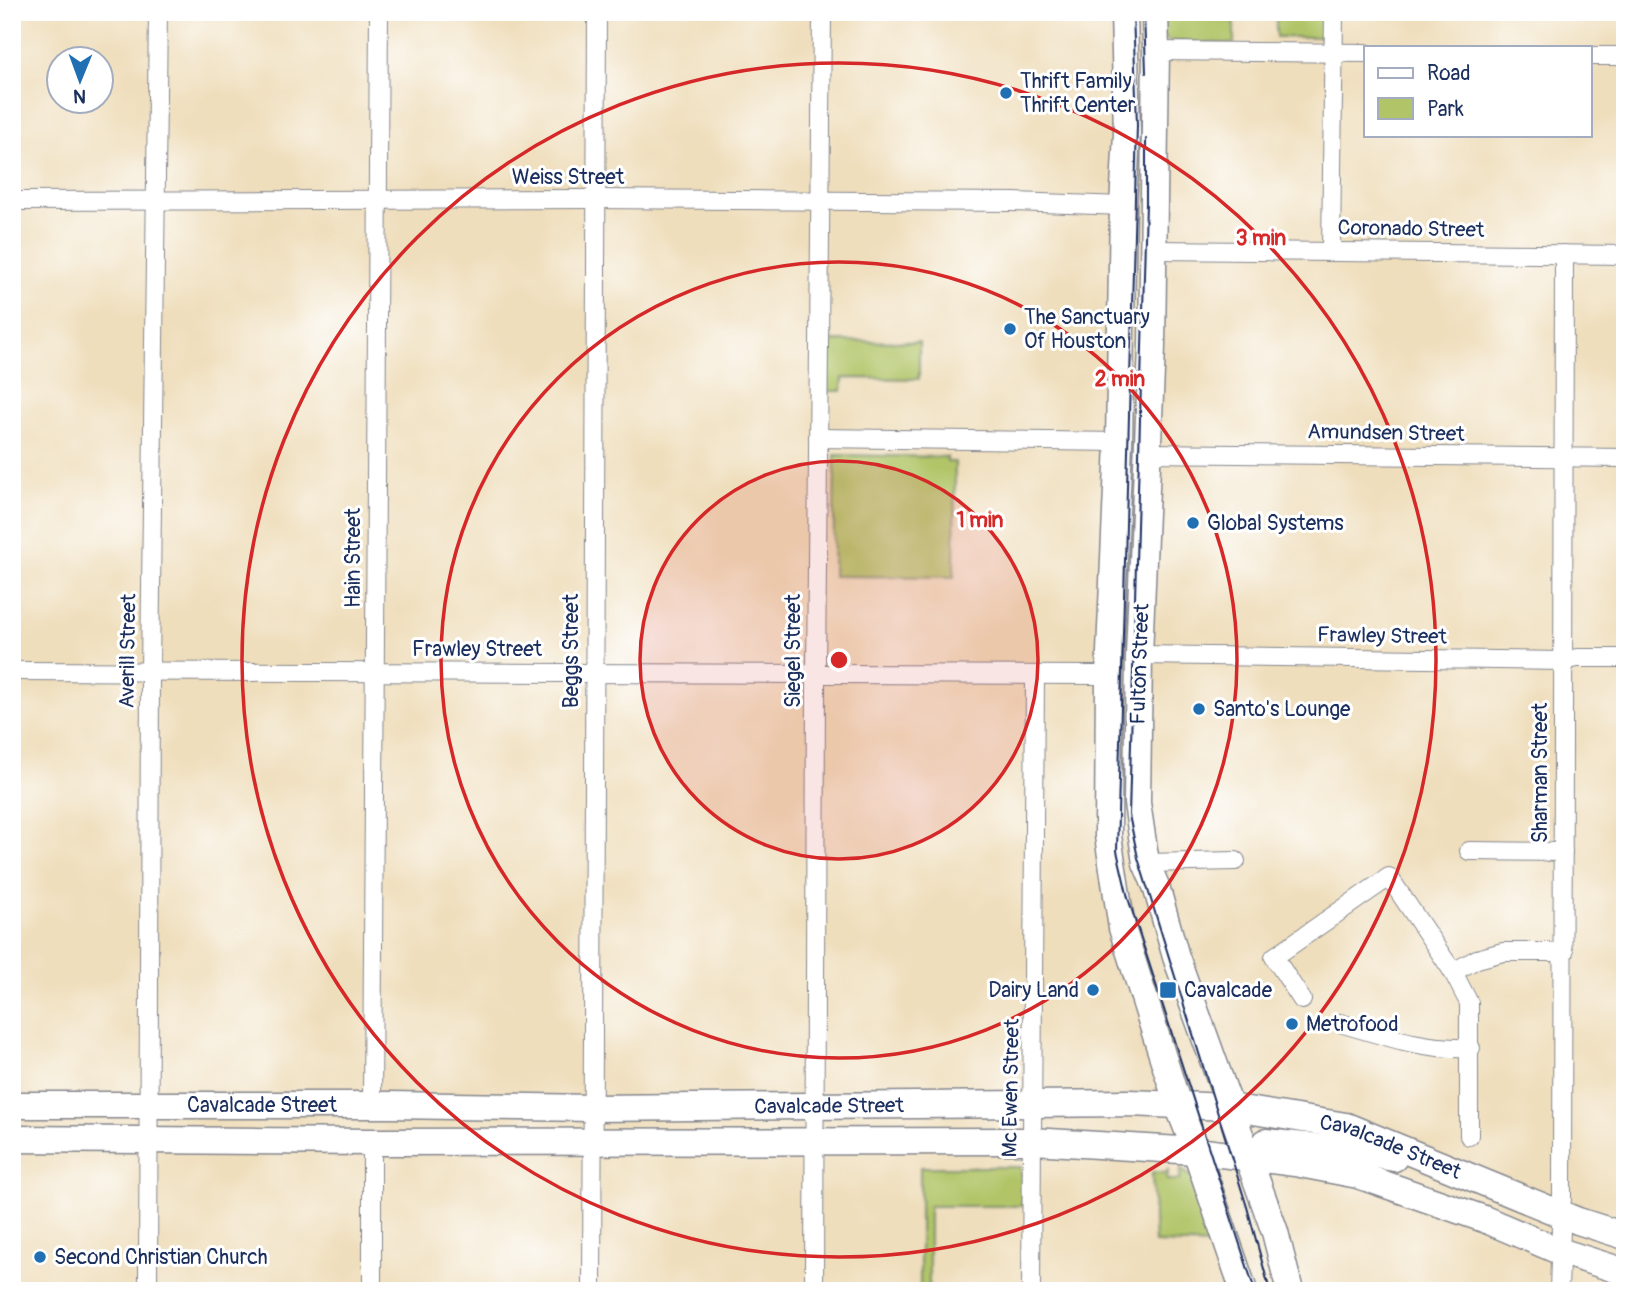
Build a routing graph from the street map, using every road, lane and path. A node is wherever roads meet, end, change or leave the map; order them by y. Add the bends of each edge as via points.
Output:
1 (158, 12) edge
2 (379, 12) edge
3 (597, 12) edge
4 (822, 12) edge
5 (1124, 12) edge
6 (1155, 12) edge
7 (1334, 12) edge
8 (1156, 51) junction
9 (1334, 53) junction
10 (1364, 53) edge
11 (1592, 56) edge
12 (1625, 56) edge
13 (595, 199) junction
14 (12, 201) edge
15 (156, 201) junction
16 (378, 201) junction
17 (820, 202) junction
18 (1123, 206) junction
19 (1154, 250) junction
20 (1331, 251) junction
21 (1564, 254) junction
22 (1625, 255) edge
23 (818, 438) junction
24 (1119, 442) junction
25 (1148, 453) junction
26 (1564, 458) junction
27 (1625, 458) edge
28 (1139, 655) junction
29 (1625, 658) edge
30 (1563, 661) junction
31 (12, 671) edge
32 (150, 671) junction
33 (375, 672) junction
34 (594, 672) junction
35 (816, 675) junction
36 (1109, 675) junction
37 (1035, 676) junction
38 (1469, 851) dead end
39 (1563, 852) junction
40 (1236, 861) dead end
41 (1146, 863) junction
42 (1564, 952) junction
43 (1453, 972) junction
44 (1302, 999) dead end
45 (1340, 1023) dead end
46 (1471, 1048) junction
47 (1034, 1103) junction
48 (12, 1105) edge
49 (148, 1105) junction
50 (372, 1105) junction
51 (1178, 1105) junction
52 (1229, 1107) junction
53 (594, 1108) junction
54 (815, 1108) junction
55 (1469, 1136) dead end
56 (12, 1139) edge
57 (148, 1139) junction
58 (1033, 1141) junction
59 (372, 1142) junction
60 (594, 1142) junction
61 (814, 1142) junction
62 (1244, 1148) junction
63 (1196, 1151) junction
64 (1451, 1169) junction
65 (1561, 1214) junction
66 (1625, 1236) edge
67 (1559, 1251) junction
68 (1625, 1272) edge
69 (148, 1291) edge
70 (372, 1291) edge
71 (592, 1291) edge
72 (814, 1291) edge
73 (1031, 1291) edge
74 (1244, 1291) edge
75 (1290, 1291) edge
76 (1559, 1291) edge

1 - 15 street, Averill Street
2 - 16 street, Hain Street
3 - 13 street, Beggs Street
4 - 17 street, Siegel Street
5 - 18 main road, Fulton Street via 1127,134
6 - 8 main road, Fulton Street
7 - 9 street
8 - 9 street
8 - 19 main road, Fulton Street
9 - 10 street
9 - 20 street
11 - 12 street
13 - 16 street, Weiss Street
13 - 17 street, Weiss Street
13 - 34 street, Beggs Street
14 - 15 street, Weiss Street
15 - 16 street, Weiss Street
15 - 32 street, Averill Street
16 - 33 street, Hain Street
17 - 18 street, Weiss Street
17 - 23 street, Siegel Street
18 - 24 main road, Fulton Street
19 - 20 street, Coronado Street
19 - 25 main road, Fulton Street
20 - 21 street, Coronado Street
21 - 22 street, Coronado Street
21 - 26 street, Sharman Street
23 - 24 street
23 - 35 street, Siegel Street
24 - 36 main road, Fulton Street
25 - 26 street, Amundsen Street
25 - 28 main road, Fulton Street
26 - 27 street, Amundsen Street
26 - 30 street, Sharman Street
28 - 30 street, Frawley Street
28 - 41 main road, Fulton Street via 1137,803
29 - 30 street, Frawley Street
30 - 39 street, Sharman Street
31 - 32 street, Frawley Street
32 - 33 street, Frawley Street
32 - 49 street, Averill Street
33 - 34 street, Frawley Street
33 - 50 street, Hain Street
34 - 35 street, Frawley Street
34 - 53 street, Beggs Street
35 - 37 street, Frawley Street
35 - 54 street, Siegel Street
36 - 37 street, Frawley Street
36 - 51 main road, Fulton Street via 1108,836 1116,900
37 - 47 street, Mc Ewen Street
38 - 39 street
39 - 42 street, Sharman Street
40 - 41 street
41 - 52 main road, Fulton Street
42 - 43 street via 1503,952
42 - 65 street, Sharman Street
43 - 44 street via 1389,877 1274,957
43 - 46 street via 1469,1003
45 - 46 street via 1422,1046
46 - 55 street
47 - 51 main road, Cavalcade Street
47 - 54 main road, Cavalcade Street
47 - 58 street, Mc Ewen Street
48 - 49 main road, Cavalcade Street
49 - 50 main road, Cavalcade Street
49 - 57 street, Averill Street
50 - 53 main road, Cavalcade Street
51 - 52 main road, Cavalcade Street
51 - 63 main road, Fulton Street
52 - 62 main road, Fulton Street
52 - 64 main road, Cavalcade Street via 1346,1126
53 - 54 main road, Cavalcade Street
53 - 60 street, Beggs Street
54 - 61 street, Siegel Street
56 - 57 main road, Cavalcade Street
57 - 59 main road, Cavalcade Street
57 - 69 street, Averill Street
58 - 61 main road, Cavalcade Street
58 - 63 main road, Cavalcade Street
58 - 73 street, Mc Ewen Street
59 - 60 main road, Cavalcade Street
59 - 70 street
60 - 61 main road, Cavalcade Street
60 - 71 street, Beggs Street
61 - 72 street, Siegel Street
62 - 63 main road via 1207,1142
62 - 64 main road via 1360,1152
62 - 67 main road, Cavalcade Street via 1358,1175
62 - 75 main road, Fulton Street via 1275,1232
63 - 74 main road, Fulton Street
64 - 65 main road, Cavalcade Street
65 - 66 main road, Cavalcade Street
65 - 67 street, Sharman Street
67 - 68 main road, Cavalcade Street
67 - 76 street, Sharman Street

